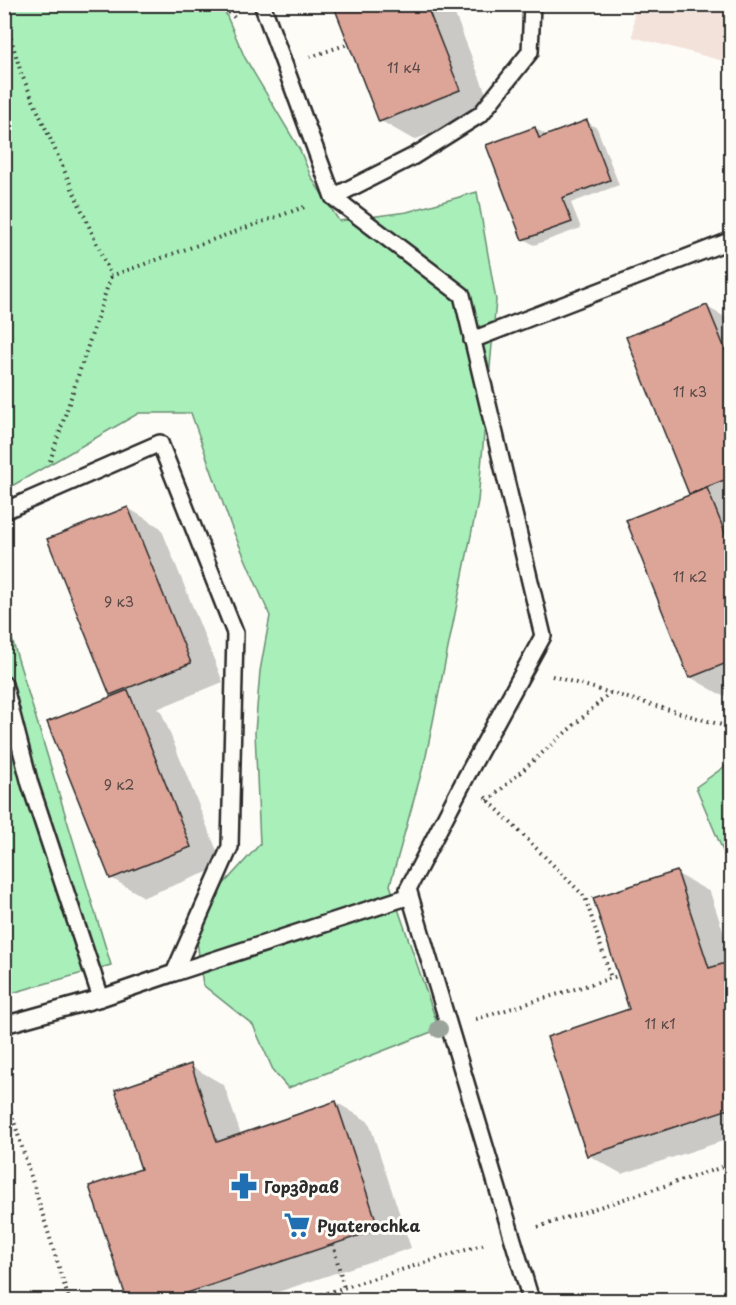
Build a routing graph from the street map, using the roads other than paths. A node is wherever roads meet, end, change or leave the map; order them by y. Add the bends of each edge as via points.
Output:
1 (262, 4) edge
2 (532, 4) edge
3 (333, 197) junction
4 (732, 240) edge
5 (472, 340) junction
6 (4, 511) edge
7 (4, 684) edge
8 (410, 896) junction
9 (174, 974) junction
10 (101, 998) junction
11 (4, 1025) edge
12 (531, 1300) edge

1 - 3 lane
2 - 3 lane via 530,52 481,114 414,156
3 - 5 lane via 462,295
4 - 5 lane
5 - 8 lane via 543,636 408,889
6 - 9 lane via 160,443 235,633 230,848
7 - 10 lane via 30,784
8 - 9 lane
8 - 12 lane
9 - 10 lane
10 - 11 lane

